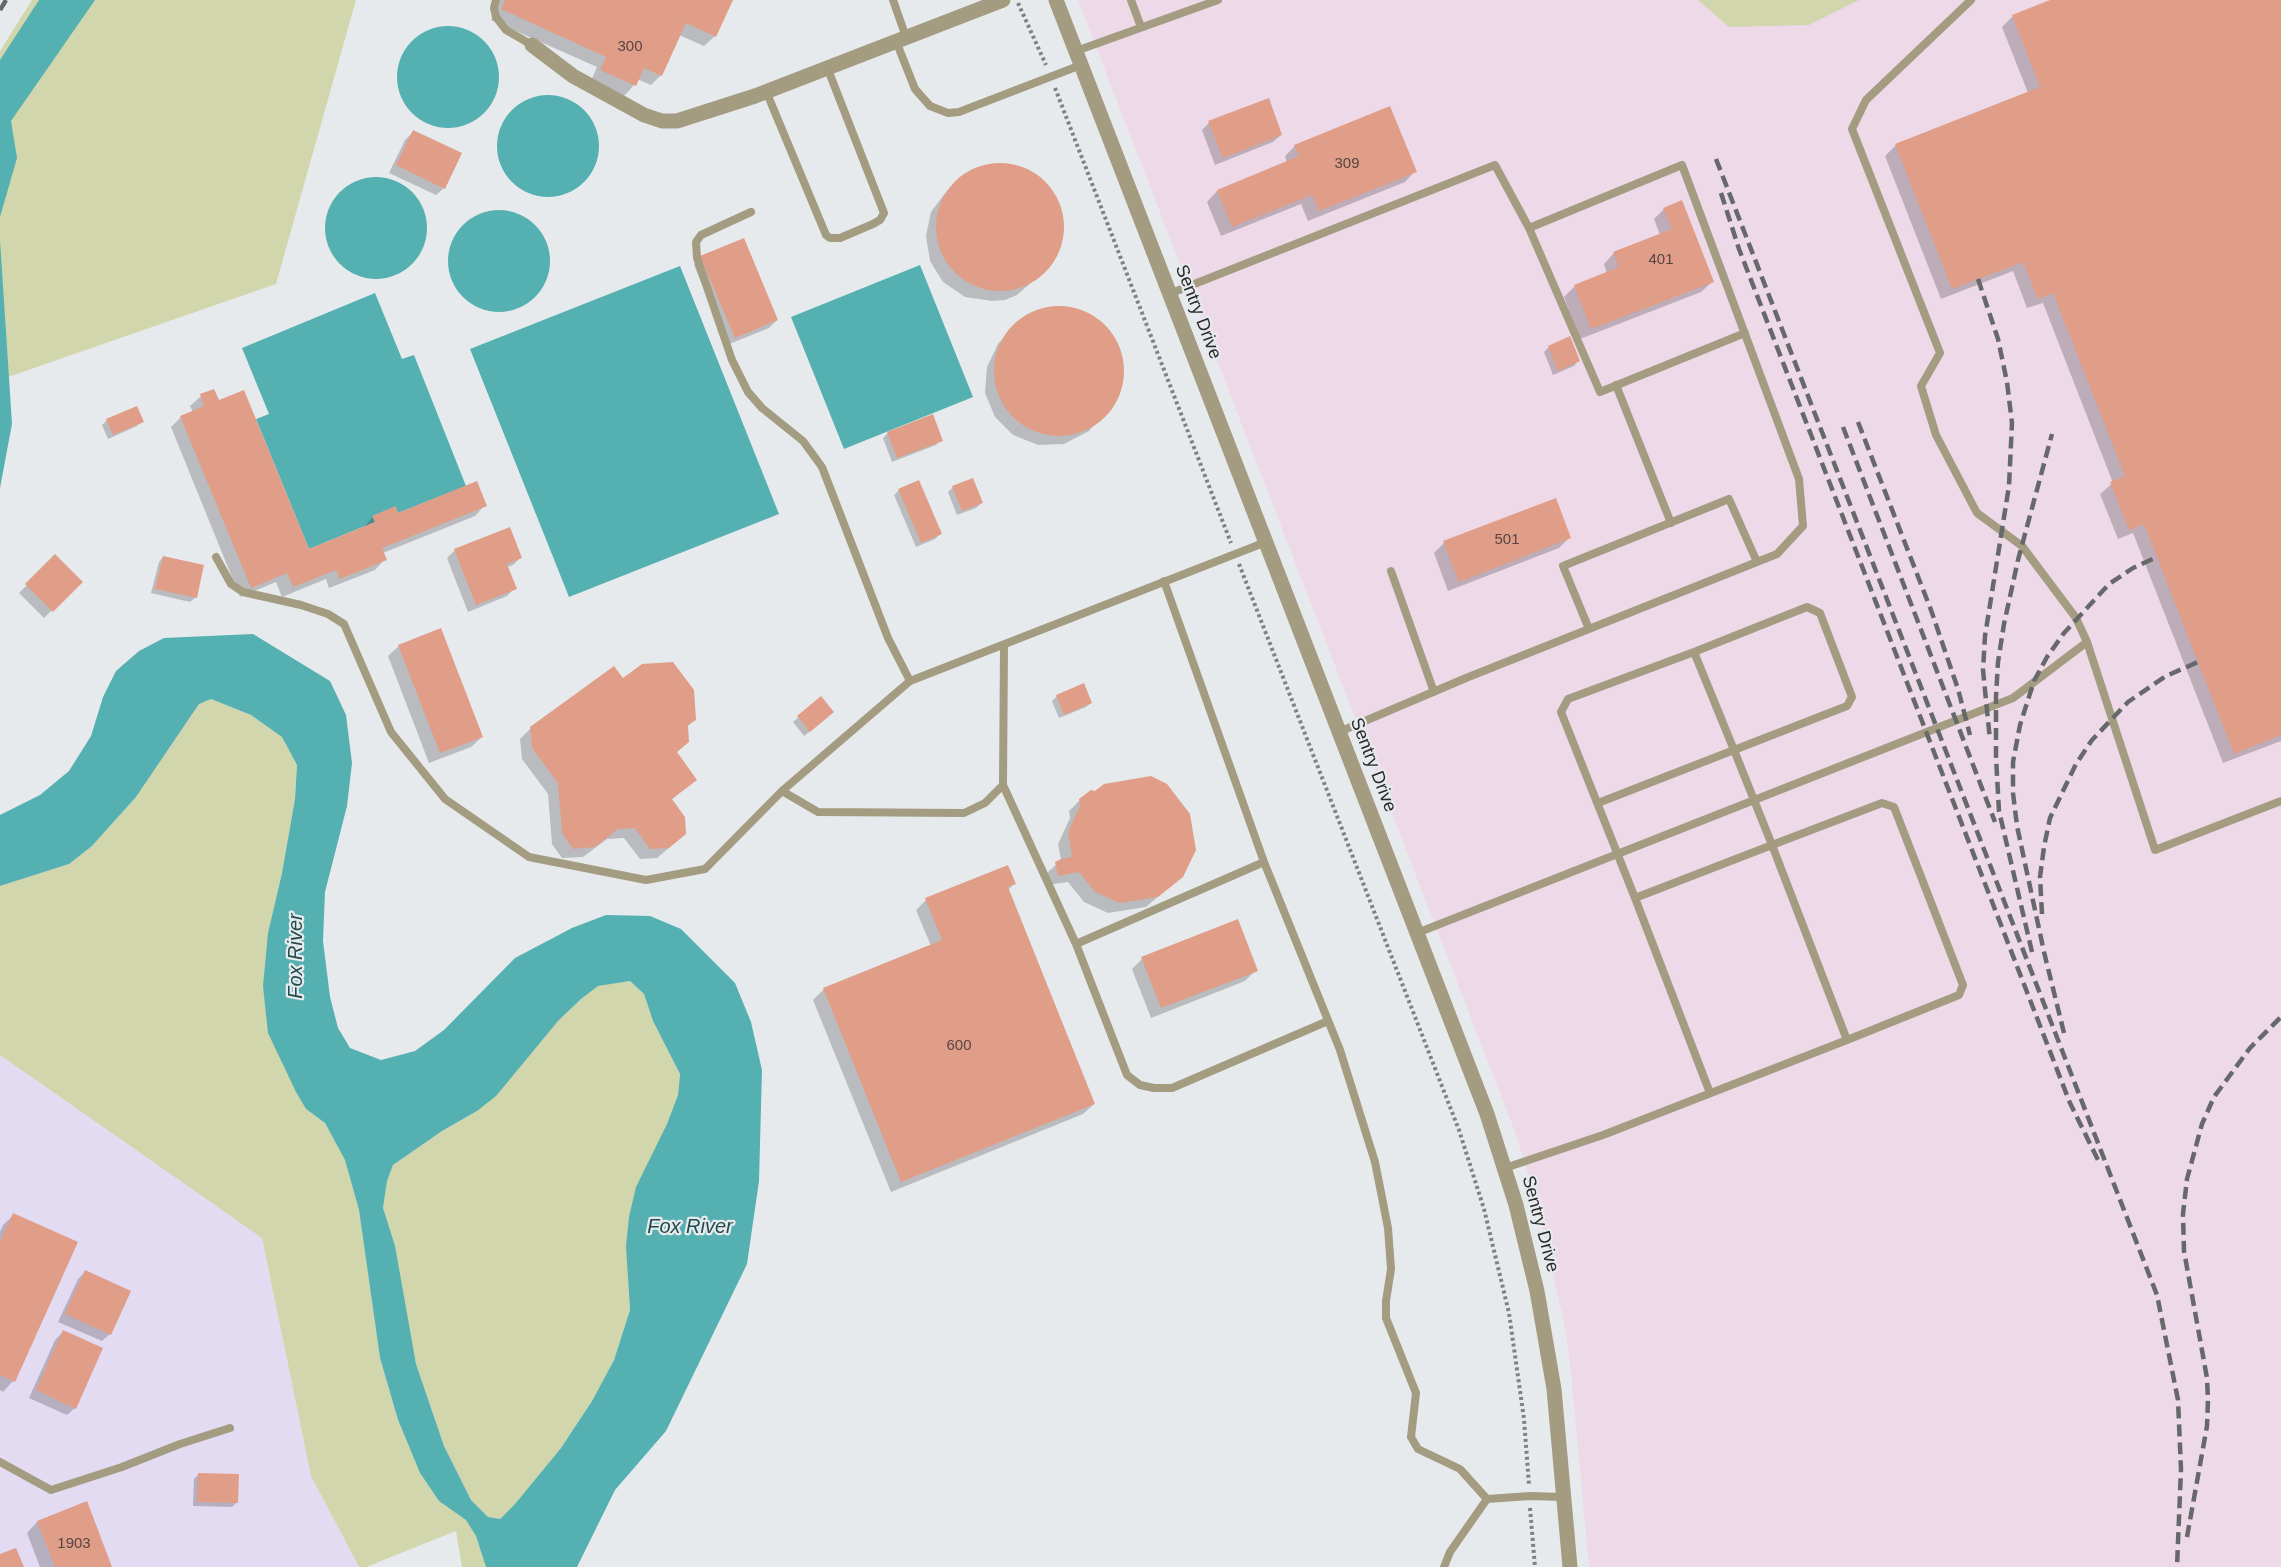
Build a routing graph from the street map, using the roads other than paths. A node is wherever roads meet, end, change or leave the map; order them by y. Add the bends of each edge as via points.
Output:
1 (496, 0) edge
2 (893, 0) edge
3 (1003, 0) edge
4 (1056, 0) edge
5 (1131, 0) edge
6 (1218, 0) edge
7 (1971, 0) edge
8 (975, 5) edge
9 (1141, 27) junction
10 (901, 39) junction
11 (532, 45) joint
12 (1078, 58) junction
13 (827, 67) junction
14 (766, 92) junction
15 (751, 212) dead end
16 (1529, 228) junction
17 (1169, 294) junction
18 (1745, 333) junction
19 (1616, 385) junction
20 (1671, 523) junction
21 (1266, 542) junction
22 (216, 557) dead end
23 (1757, 562) junction
24 (1391, 571) dead end
25 (1164, 581) junction
26 (1589, 630) junction
27 (2087, 642) junction
28 (1004, 645) junction
29 (1694, 652) junction
30 (910, 681) junction
31 (1434, 692) junction
32 (1339, 732) junction
33 (1734, 750) junction
34 (1003, 785) junction
35 (783, 791) junction
36 (1754, 800) junction
37 (2281, 801) edge
38 (1598, 803) junction
39 (1772, 845) junction
40 (1618, 854) junction
41 (1264, 862) junction
42 (1635, 898) junction
43 (1417, 933) junction
44 (1076, 944) junction
45 (1328, 1021) junction
46 (1847, 1040) junction
47 (1710, 1093) junction
48 (1504, 1168) junction
49 (230, 1428) dead end
50 (0, 1462) edge
51 (1563, 1497) junction
52 (1487, 1499) junction
53 (1444, 1567) edge
54 (1570, 1567) edge

1 - 11 lane via 496,17 506,30
2 - 10 lane
3 - 8 street
4 - 12 street, Sentry Drive
5 - 9 lane
6 - 9 lane
7 - 27 lane via 1866,100 1852,129 1940,353 1921,386 1936,435 1977,513 2022,546 2076,618
8 - 10 street
9 - 12 lane
10 - 12 lane via 915,89 930,106 948,113 1051,78
10 - 13 street
11 - 14 street via 573,76 662,121 698,116
12 - 17 street, Sentry Drive
13 - 14 street
13 - 14 lane via 884,213 873,224 840,238 826,235
15 - 30 lane via 701,235 696,242 697,258 732,360 748,392 803,441 822,467 888,638
16 - 17 lane via 1495,165
16 - 18 lane via 1682,165
16 - 19 lane via 1600,392
17 - 21 street, Sentry Drive
18 - 19 lane
18 - 23 lane via 1799,479 1803,526 1777,554
19 - 20 lane
20 - 23 lane via 1729,499
20 - 26 lane via 1563,566
21 - 25 lane
21 - 32 street, Sentry Drive
22 - 35 lane via 231,584 243,592 301,605 344,624 391,732 445,800 529,857 646,880 705,869
23 - 26 lane
24 - 31 lane
25 - 28 lane
25 - 41 lane
26 - 31 lane
27 - 36 lane via 2013,698
27 - 37 lane via 2155,850
28 - 30 lane
28 - 34 lane
29 - 33 lane
29 - 33 lane via 1807,607 1820,613 1852,698 1847,706
29 - 38 lane via 1568,699 1561,712
30 - 35 lane
31 - 32 lane
32 - 43 street, Sentry Drive
33 - 36 lane
33 - 38 lane
34 - 35 lane via 985,803 964,813 818,812
34 - 44 lane
36 - 39 lane
36 - 40 lane
38 - 40 lane
39 - 42 lane
39 - 46 lane
39 - 46 lane via 1882,803 1894,807 1964,985 1959,995
40 - 42 lane
40 - 43 lane
41 - 44 lane
41 - 45 lane
42 - 47 lane
43 - 48 street, Sentry Drive
44 - 45 lane via 1127,1075 1140,1085 1172,1088
45 - 52 lane via 1375,1162 1388,1228 1386,1318 1416,1393 1411,1437 1418,1449 1460,1469
46 - 47 lane
47 - 48 lane
48 - 51 street, Sentry Drive via 1537,1291 1554,1389
49 - 50 lane via 51,1490
51 - 52 lane
51 - 54 street, Sentry Drive
52 - 53 lane

